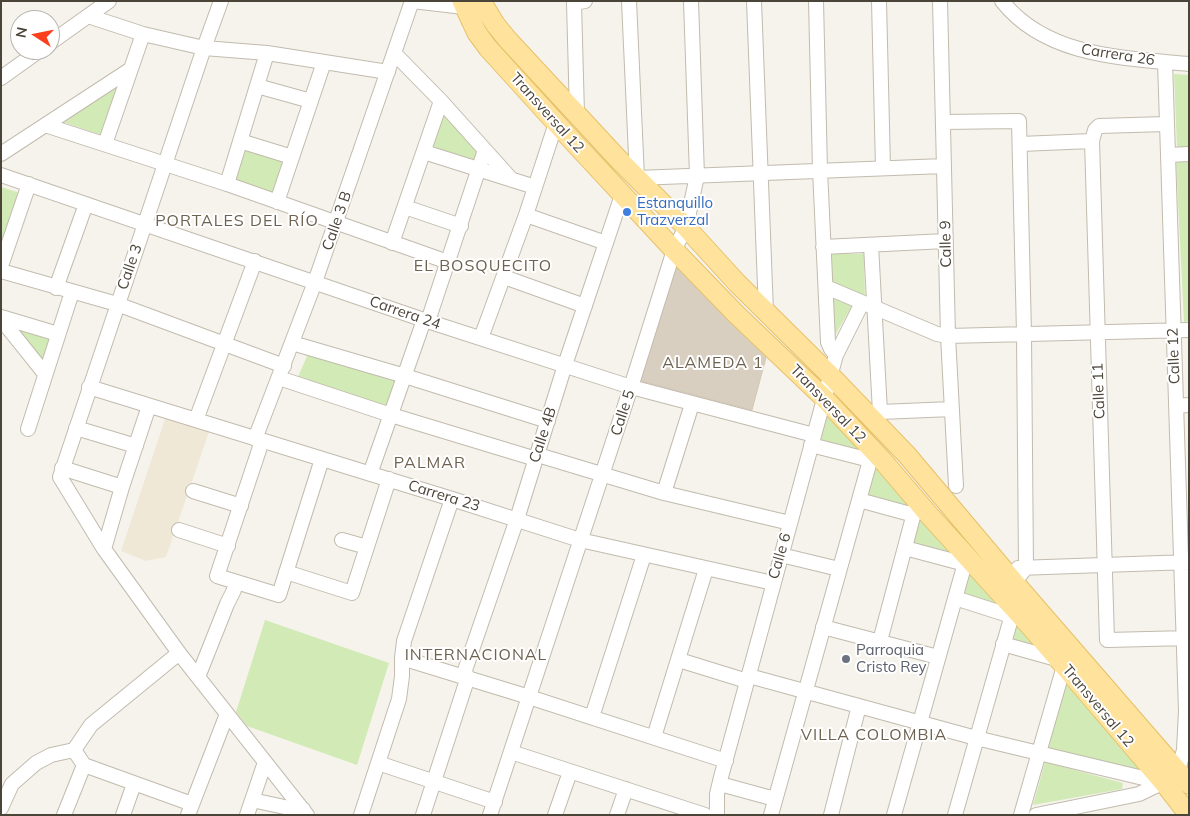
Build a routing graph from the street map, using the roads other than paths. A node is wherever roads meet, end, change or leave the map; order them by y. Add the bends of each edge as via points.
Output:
1 (109, 1) edge
2 (221, 1) edge
3 (412, 1) edge
4 (629, 1) edge
5 (691, 1) edge
6 (754, 1) edge
7 (816, 1) edge
8 (879, 1) edge
9 (940, 1) edge
10 (1002, 1) edge
11 (580, 2) edge
12 (472, 3) edge
13 (88, 16) junction
14 (143, 34) junction
15 (60, 36) edge
16 (204, 48) junction
17 (267, 54) junction
18 (394, 54) junction
19 (26, 60) edge
20 (324, 62) junction
21 (1164, 62) junction
22 (1189, 64) edge
23 (131, 69) junction
24 (388, 72) junction
25 (1, 78) edge
26 (257, 86) junction
27 (311, 101) junction
28 (441, 102) junction
29 (577, 114) junction
30 (944, 122) junction
31 (556, 123) junction
32 (1166, 124) junction
33 (46, 125) junction
34 (240, 141) junction
35 (1092, 141) junction
36 (105, 144) junction
37 (1020, 144) junction
38 (485, 150) junction
39 (424, 152) junction
40 (1, 154) edge
41 (1189, 154) edge
42 (1168, 155) junction
43 (292, 157) junction
44 (166, 164) junction
45 (944, 166) junction
46 (883, 168) junction
47 (479, 169) junction
48 (820, 170) junction
49 (760, 172) junction
50 (1, 175) edge
51 (697, 176) junction
52 (637, 178) junction
53 (512, 180) junction
54 (30, 184) junction
55 (227, 184) junction
56 (535, 187) junction
57 (622, 195) junction
58 (277, 202) junction
59 (86, 204) junction
60 (405, 207) junction
61 (526, 216) junction
62 (336, 223) junction
63 (145, 224) junction
64 (461, 226) junction
65 (686, 228) junction
66 (946, 242) junction
67 (392, 243) junction
68 (606, 243) junction
69 (871, 245) junction
70 (823, 247) junction
71 (674, 250) junction
72 (255, 261) junction
73 (448, 262) junction
74 (1, 266) edge
75 (1, 271) edge
76 (504, 277) junction
77 (315, 282) junction
78 (826, 287) junction
79 (56, 288) junction
80 (72, 292) junction
81 (117, 304) junction
82 (585, 306) junction
83 (868, 306) junction
84 (766, 312) junction
85 (1, 318) edge
86 (426, 320) junction
87 (1174, 330) junction
88 (1189, 330) edge
89 (1097, 332) junction
90 (1024, 334) junction
91 (58, 336) junction
92 (948, 336) junction
93 (480, 338) junction
94 (292, 343) junction
95 (225, 344) junction
96 (836, 355) junction
97 (565, 365) junction
98 (281, 372) junction
99 (45, 374) junction
100 (405, 376) junction
101 (831, 376) junction
102 (89, 387) junction
103 (631, 387) junction
104 (824, 398) junction
105 (692, 404) junction
106 (149, 406) junction
107 (1182, 406) edge
108 (952, 409) junction
109 (391, 415) junction
110 (196, 420) junction
111 (548, 421) junction
112 (76, 428) junction
113 (28, 429) dead end
114 (259, 440) junction
115 (812, 440) junction
116 (136, 446) junction
117 (871, 455) junction
118 (537, 457) junction
119 (322, 459) junction
120 (61, 472) junction
121 (370, 474) junction
122 (602, 475) junction
123 (390, 479) junction
124 (956, 486) dead end
125 (122, 488) junction
126 (193, 491) dead end
127 (664, 493) junction
128 (452, 499) junction
129 (859, 500) junction
130 (241, 506) junction
131 (916, 508) junction
132 (516, 519) junction
133 (790, 524) junction
134 (178, 530) dead end
135 (342, 540) dead end
136 (580, 540) junction
137 (228, 546) junction
138 (367, 547) junction
139 (905, 548) junction
140 (104, 549) junction
141 (644, 555) junction
142 (781, 555) junction
143 (966, 560) junction
144 (1185, 562) edge
145 (1104, 565) junction
146 (706, 569) junction
147 (839, 569) junction
148 (286, 572) junction
149 (773, 583) junction
150 (234, 590) dead end
151 (1012, 590) junction
152 (955, 598) junction
153 (823, 627) junction
154 (1186, 638) edge
155 (880, 642) junction
156 (1003, 644) junction
157 (179, 653) junction
158 (938, 657) junction
159 (402, 658) junction
160 (679, 660) junction
161 (1062, 663) junction
162 (466, 677) junction
163 (198, 678) junction
164 (748, 679) junction
165 (805, 692) junction
166 (529, 697) junction
167 (859, 706) junction
168 (1188, 711) edge
169 (227, 714) junction
170 (592, 717) junction
171 (920, 723) junction
172 (654, 737) junction
173 (976, 738) junction
174 (74, 750) junction
175 (511, 752) junction
176 (1039, 753) junction
177 (726, 761) junction
178 (265, 762) junction
179 (378, 763) junction
180 (84, 765) junction
181 (1185, 770) edge
182 (570, 772) junction
183 (434, 781) junction
184 (1164, 783) junction
185 (134, 784) junction
186 (720, 784) junction
187 (626, 789) junction
188 (775, 799) junction
189 (252, 800) junction
190 (1, 808) edge
191 (493, 808) edge
192 (190, 809) edge
193 (679, 811) edge
194 (1068, 812) edge
195 (305, 813) edge
196 (64, 815) edge
197 (123, 815) edge
198 (247, 815) edge
199 (361, 815) edge
200 (422, 815) edge
201 (555, 815) edge
202 (618, 815) edge
203 (705, 815) edge
204 (717, 815) edge
205 (771, 815) edge
206 (831, 815) edge
207 (894, 815) edge
208 (955, 815) edge
209 (1021, 815) edge
210 (1036, 815) edge
211 (1189, 815) edge

1 - 13 street
2 - 16 street, Calle 3
3 - 12 street
3 - 18 street, Calle 3 B
4 - 52 street
5 - 51 street, Calle 5
6 - 49 street
7 - 48 street
8 - 46 street
9 - 30 street, Calle 9
10 - 21 street, Carrera 26 via 1034,30 1067,45 1097,54
11 - 29 street
12 - 29 main road, Transversal 12
12 - 31 main road, Transversal 12 via 477,32 488,48
13 - 14 street
13 - 15 street
14 - 16 street
14 - 23 street
16 - 17 street
16 - 44 street, Calle 3
17 - 20 street
17 - 26 street
18 - 24 street, Calle 3 B
18 - 28 street
19 - 25 street
20 - 24 street
20 - 27 street
21 - 22 street, Carrera 26
21 - 32 street, Calle 12
23 - 33 street
23 - 36 street
24 - 62 street, Calle 3 B
26 - 27 street
26 - 34 street
27 - 43 street
28 - 38 street
28 - 39 street
29 - 52 main road, Transversal 12
30 - 37 street via 1019,120
30 - 45 street, Calle 9
31 - 56 street
31 - 57 main road, Transversal 12
32 - 35 street via 1100,126 1095,130
32 - 42 street, Calle 12
33 - 36 street
33 - 40 street
34 - 43 street
34 - 55 street
35 - 37 street
35 - 89 street, Calle 11
36 - 44 street
37 - 90 street
38 - 47 street
38 - 53 street
39 - 47 street
39 - 60 street
41 - 42 street
42 - 87 street, Calle 12
43 - 58 street
44 - 55 street
44 - 63 street, Calle 3
45 - 46 street
45 - 66 street, Calle 9
46 - 48 street
47 - 53 street
47 - 64 street
48 - 49 street
48 - 70 street
49 - 51 street
49 - 84 street
50 - 54 street, Carrera 24
51 - 52 street
51 - 65 street, Calle 5
52 - 65 main road, Transversal 12
53 - 56 street
54 - 59 street, Carrera 24
54 - 74 street
55 - 58 street
56 - 61 street
57 - 68 street, Calle 4B
57 - 71 main road, Transversal 12
58 - 62 street
59 - 63 street, Carrera 24
59 - 79 street
60 - 64 street
60 - 67 street
61 - 68 street
61 - 76 street
62 - 67 street
62 - 77 street, Calle 3 B
63 - 72 street, Carrera 24
63 - 81 street, Calle 3
64 - 73 street
65 - 71 street, Calle 5
65 - 84 main road, Transversal 12
66 - 69 street
66 - 92 street, Calle 9
67 - 73 street
68 - 82 street, Calle 4B
69 - 70 street
69 - 83 street
70 - 78 street
71 - 103 street, Calle 5
71 - 104 main road, Transversal 12
72 - 77 street, Carrera 24
72 - 95 street
73 - 86 street
75 - 79 street
76 - 82 street
76 - 93 street
77 - 86 street, Carrera 24
77 - 94 street, Calle 3 B
78 - 83 street
78 - 96 street via 828,342
79 - 80 street
80 - 81 street
80 - 91 street
81 - 95 street
81 - 102 street, Calle 3
82 - 97 street, Calle 4B
83 - 92 street
83 - 96 street, Calle 6
83 - 108 street via 880,412
84 - 101 main road, Transversal 12
85 - 91 street
85 - 99 street
86 - 93 street, Carrera 24
86 - 100 street
87 - 88 street
87 - 89 street
87 - 107 street, Calle 12
89 - 90 street
89 - 145 street, Calle 11
90 - 92 street
90 - 151 street
91 - 99 street
92 - 108 street, Calle 9
93 - 97 street, Carrera 24
94 - 98 street, Calle 3 B
94 - 100 street
95 - 98 street
95 - 110 street
96 - 101 street, Calle 6
97 - 103 street, Carrera 24
97 - 111 street, Calle 4B
98 - 109 street
98 - 114 street, Calle 3 B
99 - 113 street
100 - 109 street
100 - 111 street
101 - 104 street, Calle 6
101 - 151 main road, Transversal 12 via 907,455
102 - 106 street, Carrera 23
102 - 112 street, Calle 3
103 - 105 street, Carrera 24
103 - 122 street, Calle 5
104 - 115 street, Calle 6
104 - 117 main road, Transversal 12
105 - 115 street, Carrera 24
105 - 127 street
106 - 110 street, Carrera 23
106 - 116 street
107 - 144 street, Calle 12
108 - 124 street, Calle 9
109 - 118 street
109 - 121 street
110 - 114 street, Carrera 23
111 - 118 street, Calle 4B
112 - 116 street
112 - 120 street, Calle 3
114 - 119 street, Carrera 23
114 - 130 street, Calle 3 B
115 - 117 street, Carrera 24
115 - 133 street, Calle 6
116 - 125 street
117 - 129 street
117 - 131 main road, Transversal 12
118 - 122 street
118 - 132 street, Calle 4B
119 - 121 street, Carrera 23
119 - 148 street
120 - 125 street
120 - 140 street
121 - 123 street, Carrera 23
122 - 127 street
122 - 136 street, Calle 5
123 - 128 street, Carrera 23
123 - 138 street
125 - 140 street
126 - 130 street
127 - 133 street
128 - 132 street, Carrera 23
128 - 159 street via 404,641
129 - 131 street
129 - 147 street
130 - 137 street, Calle 3 B
131 - 139 street
131 - 143 main road, Transversal 12
132 - 136 street, Carrera 23
132 - 162 street, Calle 4B
133 - 142 street, Calle 6
134 - 137 street
135 - 138 street
136 - 141 street, Carrera 23
136 - 166 street, Calle 5
137 - 148 street, Calle 3 B via 218,576 279,595
138 - 148 street via 352,593
139 - 143 street
139 - 155 street
140 - 157 street
141 - 146 street, Carrera 23
141 - 170 street
142 - 147 street
142 - 149 street, Calle 6
143 - 151 main road, Transversal 12
143 - 152 street
144 - 145 street
144 - 154 street, Calle 12
145 - 151 street
145 - 154 street, Calle 11 via 1107,640
146 - 149 street, Carrera 23
146 - 160 street
147 - 153 street
149 - 164 street, Calle 6
150 - 163 street
151 - 152 street
151 - 156 street
151 - 161 main road, Transversal 12
151 - 181 main road, Transversal 12
152 - 158 street
153 - 155 street
153 - 165 street
154 - 168 street, Calle 12
155 - 158 street
156 - 161 street
156 - 173 street
157 - 163 street
157 - 174 street via 91,725
158 - 171 street
159 - 162 street
159 - 179 street via 399,699
160 - 164 street
160 - 172 street
161 - 176 street
161 - 184 main road, Transversal 12
162 - 166 street
162 - 183 street, Calle 4B
163 - 169 street
164 - 165 street
164 - 177 street, Calle 6
165 - 167 street
165 - 188 street
166 - 170 street
166 - 175 street, Calle 5
167 - 171 street
167 - 206 street
168 - 181 street, Calle 12
169 - 178 street
169 - 192 street
170 - 172 street
171 - 173 street
171 - 207 street
172 - 177 street
173 - 176 street
173 - 208 street
174 - 180 street
174 - 190 street via 36,762 12,784
175 - 182 street
175 - 191 street, Calle 5
176 - 184 street
176 - 209 street
177 - 186 street, Calle 6
178 - 189 street
178 - 195 street
179 - 183 street
179 - 199 street
180 - 185 street
180 - 196 street
181 - 184 street
182 - 187 street
182 - 201 street
183 - 191 street
183 - 200 street, Calle 4B
184 - 194 street via 1139,794
184 - 211 main road, Transversal 12
185 - 192 street
185 - 197 street
186 - 188 street
186 - 204 street, Calle 6
187 - 193 street
187 - 202 street
188 - 205 street
189 - 195 street
189 - 198 street
193 - 203 street
194 - 210 street

